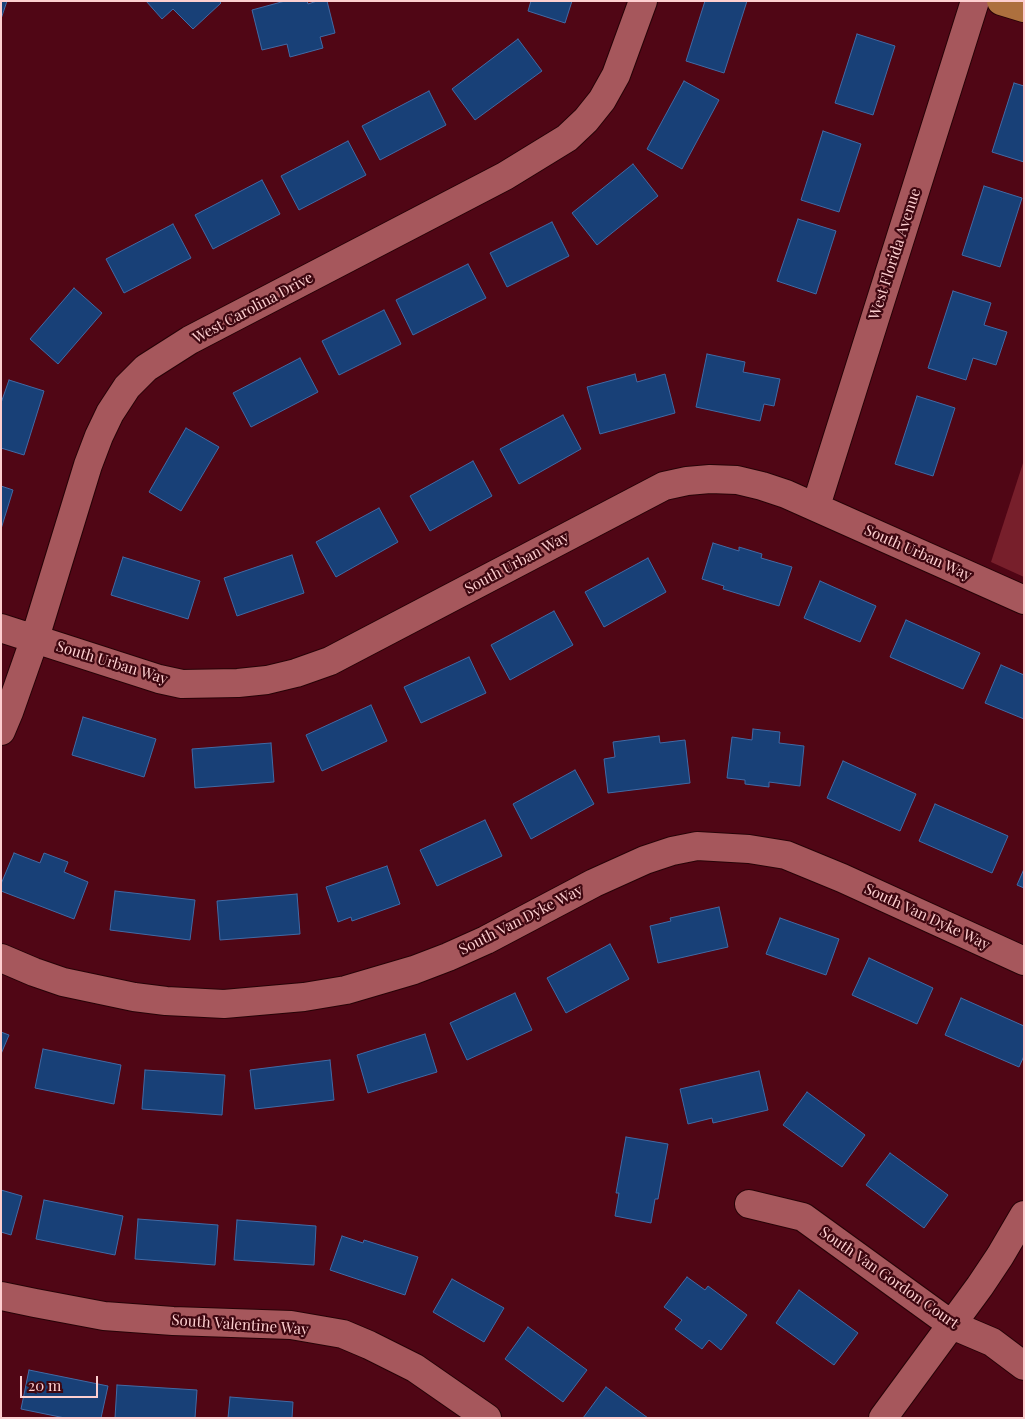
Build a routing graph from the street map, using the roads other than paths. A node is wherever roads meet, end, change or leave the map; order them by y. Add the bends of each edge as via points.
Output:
1 (643, 1) edge
2 (975, 1) edge
3 (1001, 1) edge
4 (1024, 8) edge
5 (816, 506) junction
6 (1024, 600) edge
7 (1, 628) edge
8 (35, 638) junction
9 (1, 731) edge
10 (1, 958) edge
11 (1024, 961) edge
12 (749, 1204) dead end
13 (1024, 1215) edge
14 (1, 1296) edge
15 (952, 1324) junction
16 (1024, 1366) edge
17 (487, 1418) edge
18 (883, 1418) edge

1 - 8 street, West Carolina Drive via 616,75 602,100 567,138 505,176 190,340 146,368 110,413 91,458
2 - 5 street, West Florida Avenue
3 - 4 main road
5 - 6 street, South Urban Way
5 - 8 street, South Urban Way via 737,480 710,479 664,486 330,661 296,674 267,680 182,684
7 - 8 street, South Urban Way
8 - 9 street, West Carolina Drive
10 - 11 street, South Van Dyke Way via 63,982 134,997 224,1004 304,997 346,990 431,964 645,860 697,846 786,855
12 - 15 street, South Van Gordon Court via 803,1217
13 - 15 street via 1000,1256
14 - 17 street, South Valentine Way via 104,1316 290,1325 343,1334 415,1368
15 - 16 street, South Van Gordon Court via 992,1342
15 - 18 street

